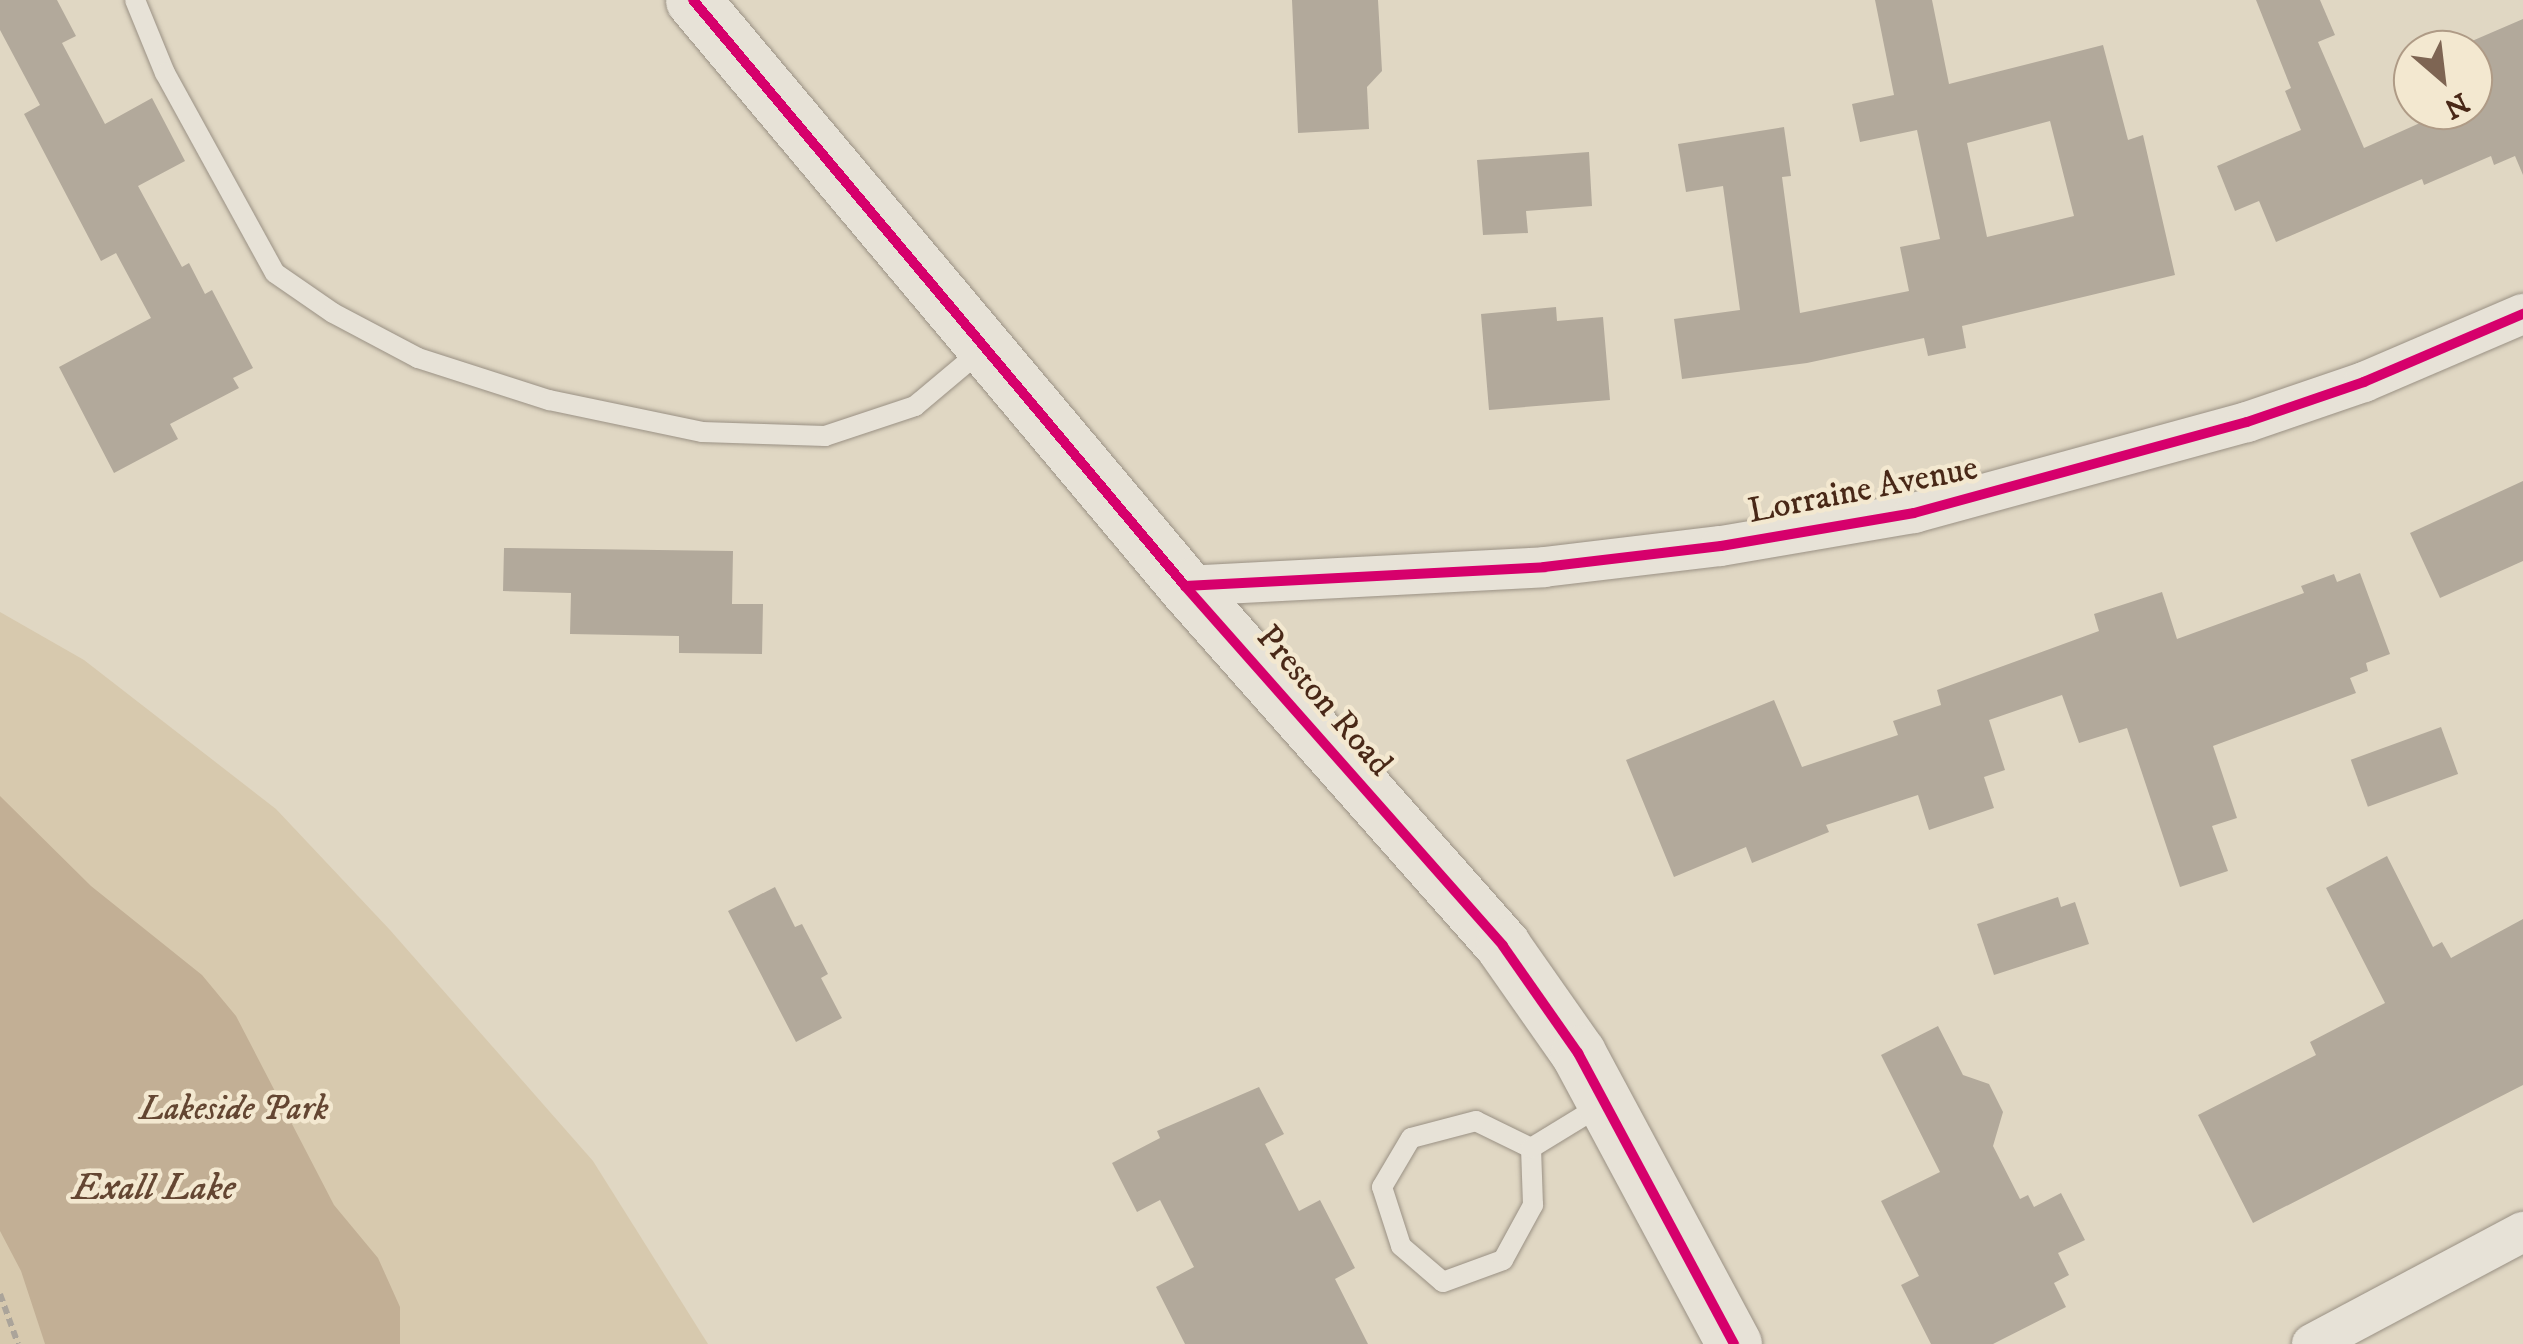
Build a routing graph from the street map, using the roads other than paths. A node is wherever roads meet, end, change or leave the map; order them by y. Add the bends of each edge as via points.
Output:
1 (135, 0) edge
2 (693, 0) edge
3 (2523, 314) edge
4 (985, 347) junction
5 (1185, 586) junction
6 (1605, 1102) junction
7 (1531, 1148) junction
8 (2523, 1232) edge
9 (1734, 1344) edge
10 (2312, 1344) edge

1 - 4 lane via 165,73 275,274 418,358 549,400 702,432 825,436 915,406
2 - 4 main road, Preston Road
3 - 5 street, Lorraine Avenue via 2364,382 2246,422 1914,513 1544,567
4 - 5 main road, Preston Road
5 - 6 main road, Preston Road via 1504,946
6 - 7 lane
6 - 9 main road, Preston Road
7 - 7 lane via 1532,1206 1502,1260 1443,1282 1401,1246 1382,1187 1410,1138 1476,1122
8 - 10 street

